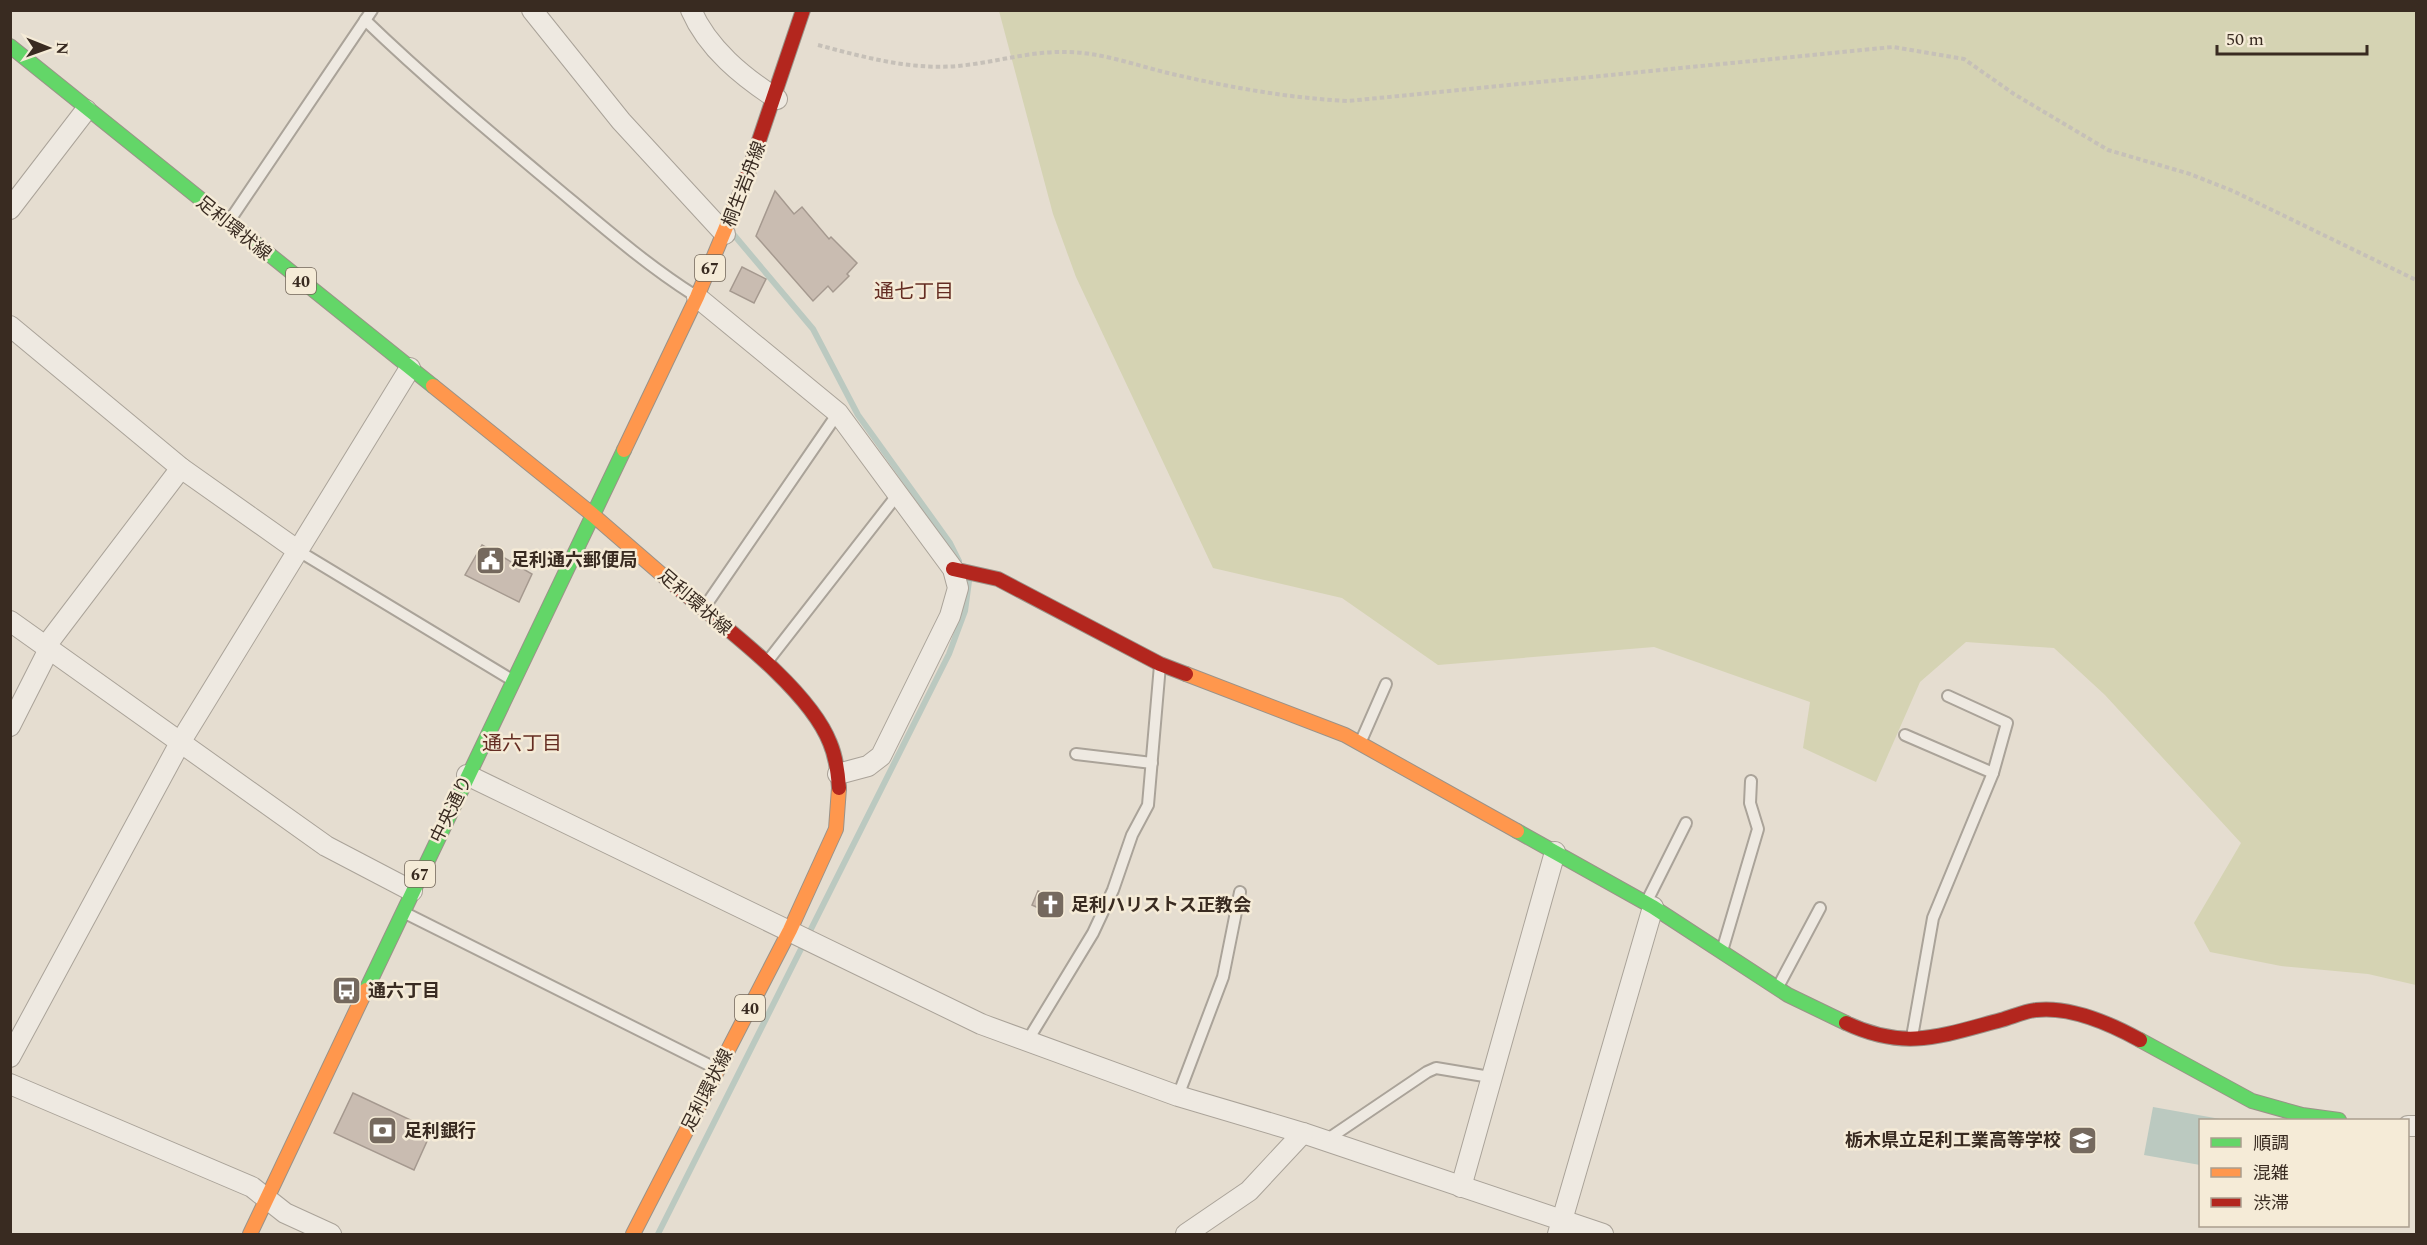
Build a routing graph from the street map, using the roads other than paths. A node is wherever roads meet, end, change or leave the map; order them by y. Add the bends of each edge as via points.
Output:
1 (372, 10) edge
2 (532, 10) edge
3 (691, 10) edge
4 (803, 10) edge
5 (365, 20) junction
6 (10, 46) edge
7 (777, 99) junction
8 (86, 110) junction
9 (10, 209) edge
10 (228, 223) junction
11 (725, 234) junction
12 (697, 297) junction
13 (10, 326) edge
14 (410, 368) junction
15 (838, 413) junction
16 (181, 468) junction
17 (898, 494) junction
18 (593, 515) junction
19 (297, 550) junction
20 (953, 569) junction
21 (703, 609) junction
22 (10, 621) edge
23 (47, 648) junction
24 (766, 664) junction
25 (1160, 664) junction
26 (513, 680) junction
27 (1386, 684) dead end
28 (1948, 696) dead end
29 (10, 726) edge
30 (1905, 735) dead end
31 (181, 741) junction
32 (1360, 744) junction
33 (1076, 754) dead end
34 (1152, 763) junction
35 (1993, 773) junction
36 (838, 774) junction
37 (467, 775) junction
38 (1751, 781) dead end
39 (1686, 823) dead end
40 (1555, 852) junction
41 (412, 891) junction
42 (1240, 892) dead end
43 (1650, 905) junction
44 (1820, 908) dead end
45 (403, 912) junction
46 (790, 930) junction
47 (1722, 952) junction
48 (1777, 988) junction
49 (1028, 1040) junction
50 (1912, 1040) junction
51 (10, 1057) edge
52 (718, 1070) junction
53 (1490, 1077) junction
54 (10, 1084) edge
55 (1178, 1096) junction
56 (2334, 1119) edge
57 (1303, 1133) junction
58 (1325, 1141) junction
59 (1461, 1187) junction
60 (267, 1200) junction
61 (1560, 1228) edge
62 (250, 1234) edge
63 (331, 1234) edge
64 (633, 1234) edge
65 (1186, 1234) edge
66 (1603, 1234) edge

1 - 5 lane
2 - 11 street via 621,121
3 - 7 street via 724,58
4 - 7 main road, 桐生岩舟線 / 67
5 - 10 lane
5 - 12 lane via 423,76 570,200
6 - 8 main road, 足利環状線 / 40
7 - 11 main road, 桐生岩舟線 / 67
8 - 9 street
8 - 10 main road, 足利環状線 / 40
10 - 14 main road, 足利環状線 / 40
11 - 12 main road, 桐生岩舟線 / 67
12 - 15 street
12 - 18 main road, 桐生岩舟線 / 67
13 - 16 street
14 - 18 main road, 足利環状線 / 40
14 - 19 street
15 - 17 street
15 - 21 lane
16 - 19 street
16 - 23 street
17 - 20 street
17 - 24 lane
18 - 21 main road, 足利環状線 / 40
18 - 26 main road, 中央通り / 67
19 - 26 lane
19 - 31 street
20 - 25 main road via 998,579
20 - 36 street via 958,588 950,616 881,756 868,766
21 - 24 main road, 足利環状線 / 40
22 - 23 street
23 - 29 street
23 - 31 street
24 - 36 main road, 足利環状線 / 40 via 794,689 820,723 830,742
25 - 32 main road
25 - 34 lane
26 - 37 main road, 中央通り / 67
27 - 32 lane
28 - 35 lane via 2007,723
30 - 35 lane
31 - 41 street via 326,846
31 - 51 street
32 - 40 main road
33 - 34 lane
34 - 49 lane via 1148,805 1132,835 1113,890 1093,933
35 - 50 lane via 1933,918
36 - 46 main road, 足利環状線 / 40 via 839,813 834,837
37 - 41 main road, 中央通り / 67
37 - 46 street
38 - 47 lane via 1750,803 1758,829
39 - 43 lane
40 - 43 main road
40 - 53 street
41 - 45 main road, 中央通り / 67
42 - 55 lane via 1223,977
43 - 47 main road
43 - 61 street
44 - 48 lane
45 - 52 lane
45 - 60 main road, 中央通り / 67
46 - 49 street via 981,1024
46 - 52 main road, 足利環状線 / 40
47 - 48 main road
48 - 50 main road via 1872,1035
49 - 55 street
50 - 56 main road via 2037,1010 2090,1016 2252,1101
52 - 64 main road, 足利環状線 / 40
53 - 58 lane via 1436,1068
53 - 59 street
54 - 60 street via 252,1187
55 - 57 street
57 - 58 street
57 - 65 street via 1249,1191
58 - 59 street
59 - 61 street
60 - 62 main road, 中央通り / 67
60 - 63 street via 285,1213
61 - 66 street

